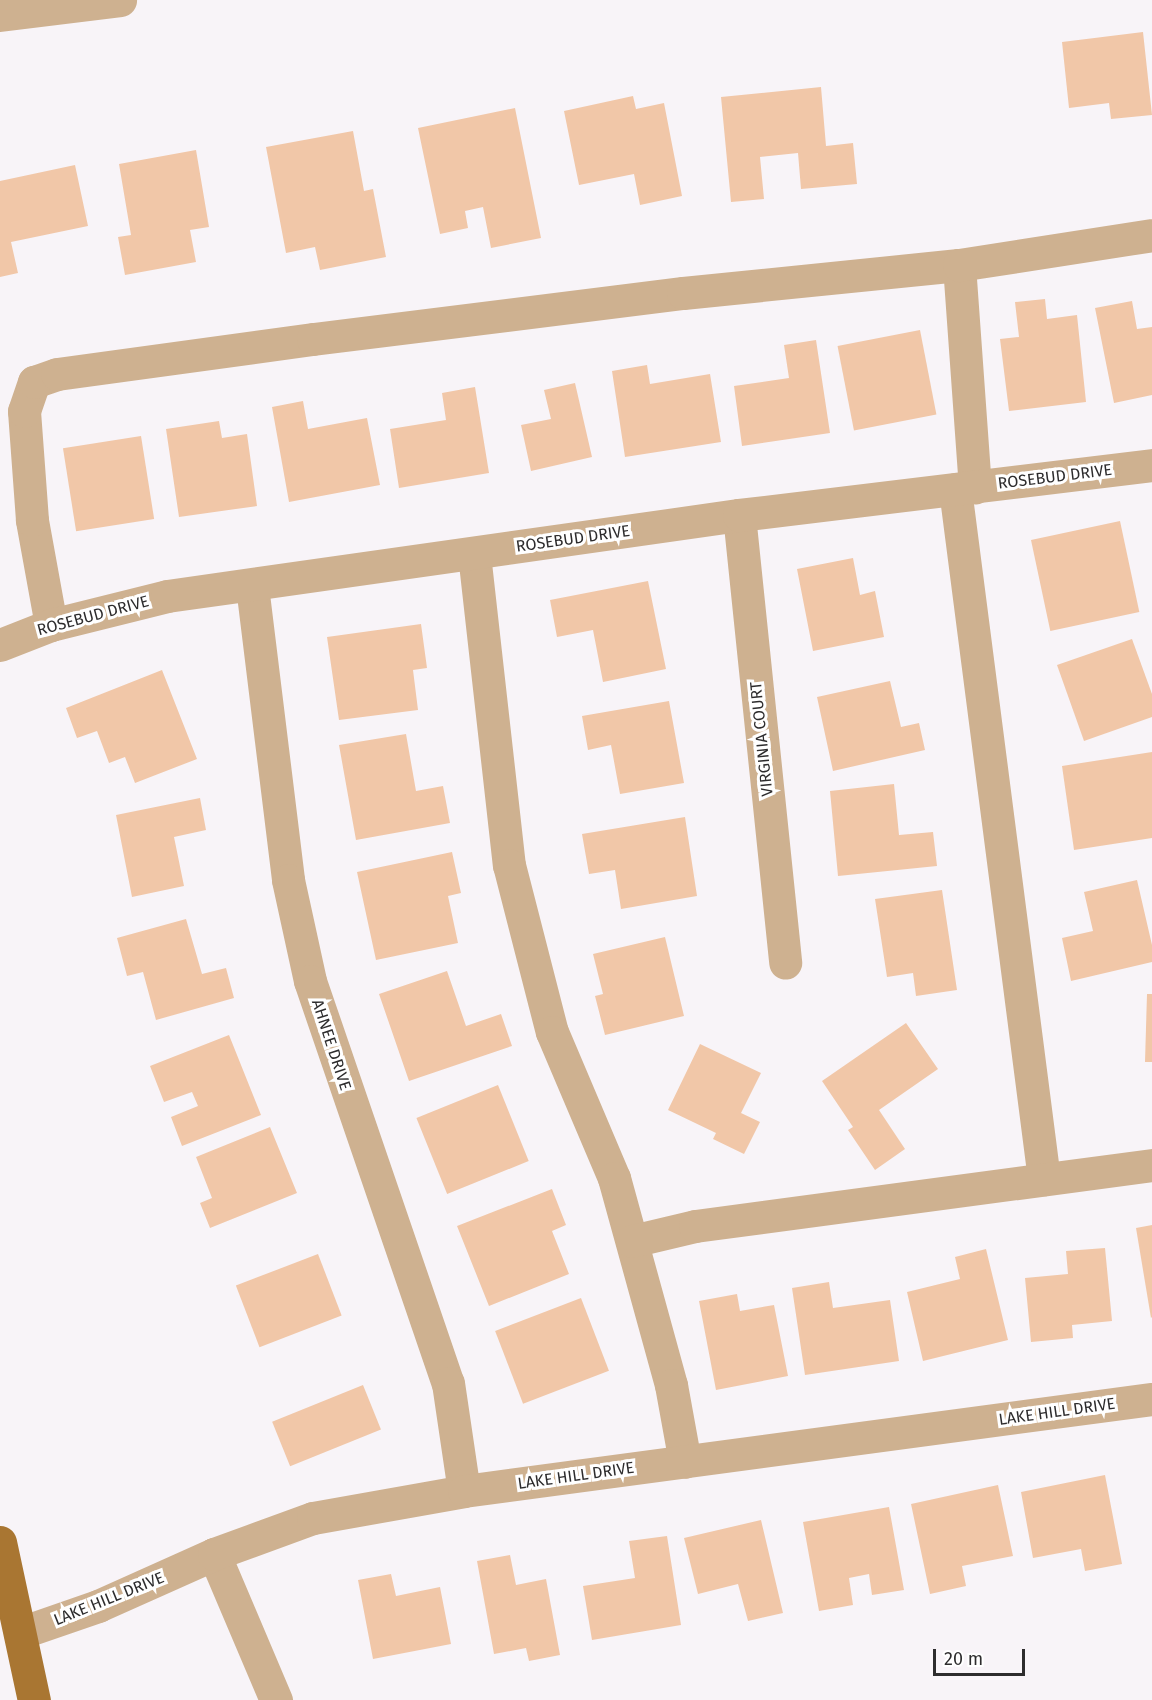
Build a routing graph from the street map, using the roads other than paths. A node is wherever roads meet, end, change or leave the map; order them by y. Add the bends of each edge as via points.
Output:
1 (120, 0) edge
2 (0, 15) edge
3 (1152, 235) edge
4 (959, 265) junction
5 (1152, 465) edge
6 (965, 488) junction
7 (739, 515) junction
8 (474, 554) junction
9 (252, 586) junction
10 (51, 625) junction
11 (0, 645) edge
12 (785, 963) dead end
13 (1152, 1165) edge
14 (1044, 1179) junction
15 (632, 1241) junction
16 (1152, 1399) edge
17 (685, 1461) junction
18 (464, 1491) junction
19 (0, 1542) edge
20 (214, 1554) junction
21 (20, 1633) junction
22 (34, 1700) edge
23 (276, 1700) edge

1 - 2 street
3 - 4 street
4 - 6 street
4 - 10 street via 682,293 313,339 57,374 34,382 24,411 32,520
5 - 6 street, ROSEBUD DRIVE
6 - 7 street, ROSEBUD DRIVE
6 - 14 street
7 - 8 street, ROSEBUD DRIVE
7 - 12 street, VIRGINIA COURT
8 - 9 street, ROSEBUD DRIVE
8 - 15 street via 509,865 552,1032 614,1178
9 - 10 street, ROSEBUD DRIVE via 167,596
9 - 18 street, AHNEE DRIVE via 288,880 310,981 448,1383
10 - 11 street, ROSEBUD DRIVE
13 - 14 street
14 - 15 street via 695,1226
15 - 17 street via 671,1385
16 - 17 street, LAKE HILL DRIVE
17 - 18 street, LAKE HILL DRIVE
18 - 20 street, LAKE HILL DRIVE via 313,1518
19 - 21 main road
20 - 21 street, LAKE HILL DRIVE via 99,1606
20 - 23 street
21 - 22 main road

